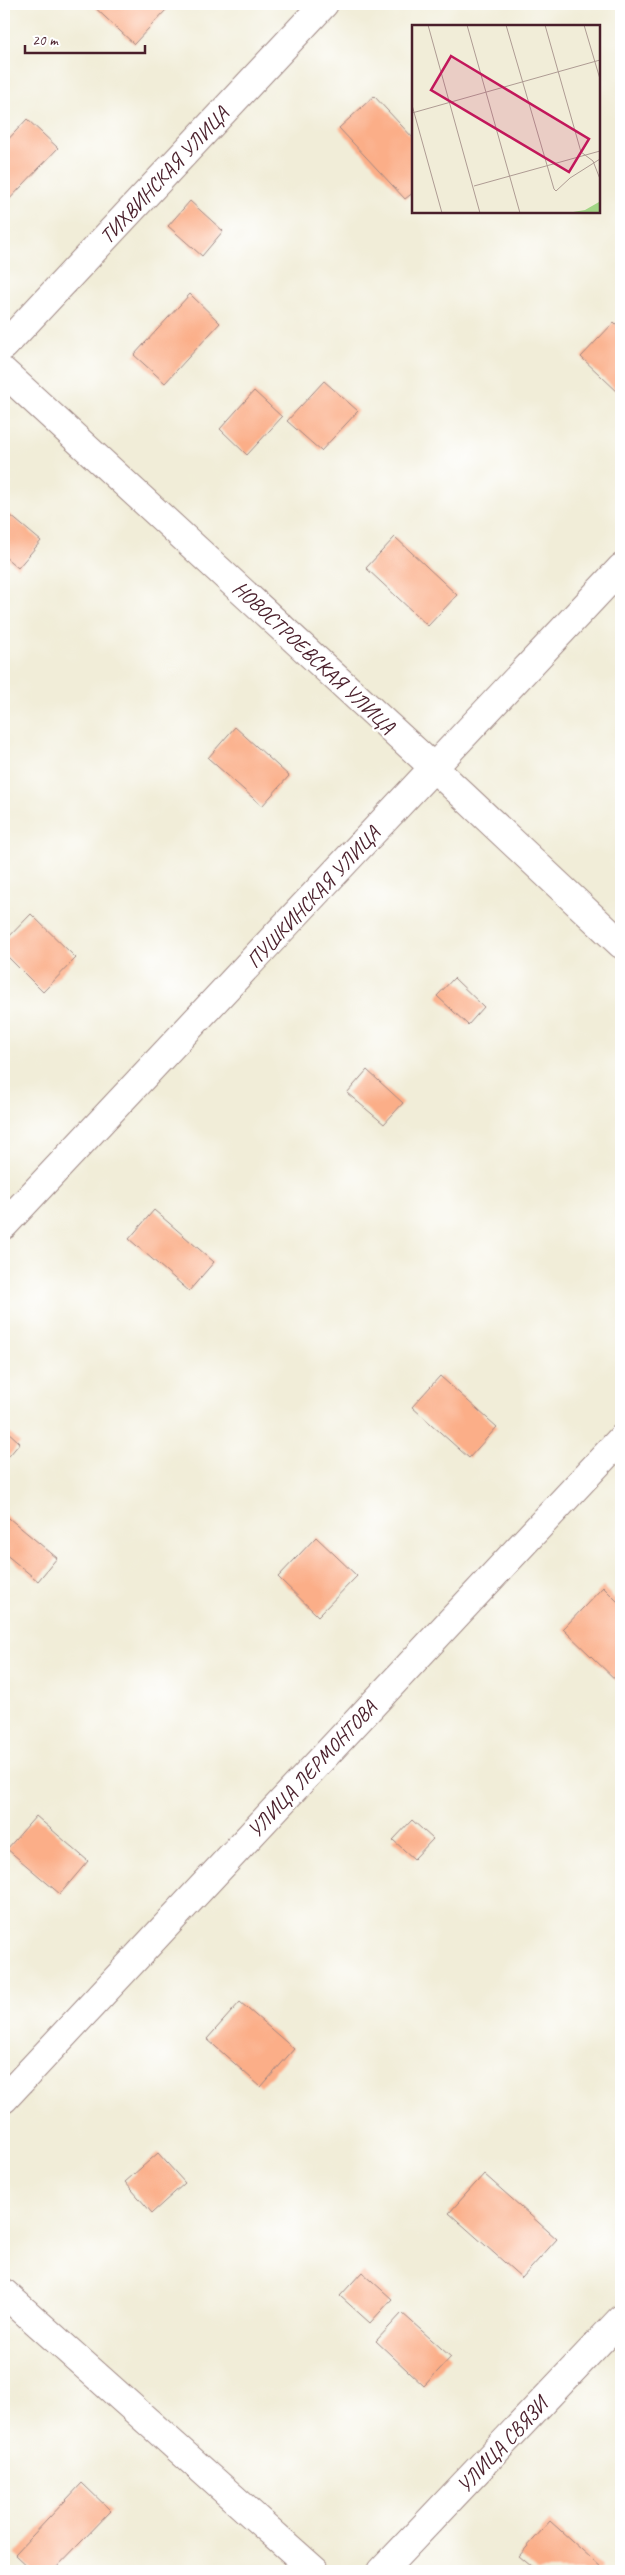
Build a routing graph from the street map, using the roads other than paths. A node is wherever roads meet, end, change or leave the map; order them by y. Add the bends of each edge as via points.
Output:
1 (324, 4) edge
2 (4, 346) edge
3 (4, 372) edge
4 (621, 568) edge
5 (434, 768) junction
6 (621, 944) edge
7 (4, 1225) edge
8 (621, 1439) edge
9 (4, 2099) edge
10 (4, 2293) edge
11 (621, 2319) edge
12 (314, 2571) edge
13 (382, 2571) edge

1 - 2 street, ТИХВИНСКАЯ УЛИЦА
3 - 5 street, НОВОСТРОЕВСКАЯ УЛИЦА
4 - 5 street, ПУШКИНСКАЯ УЛИЦА
5 - 6 street, НОВОСТРОЕВСКАЯ УЛИЦА
5 - 7 street, ПУШКИНСКАЯ УЛИЦА
8 - 9 street, УЛИЦА ЛЕРМОНТОВА
10 - 12 street
11 - 13 street, УЛИЦА СВЯЗИ

